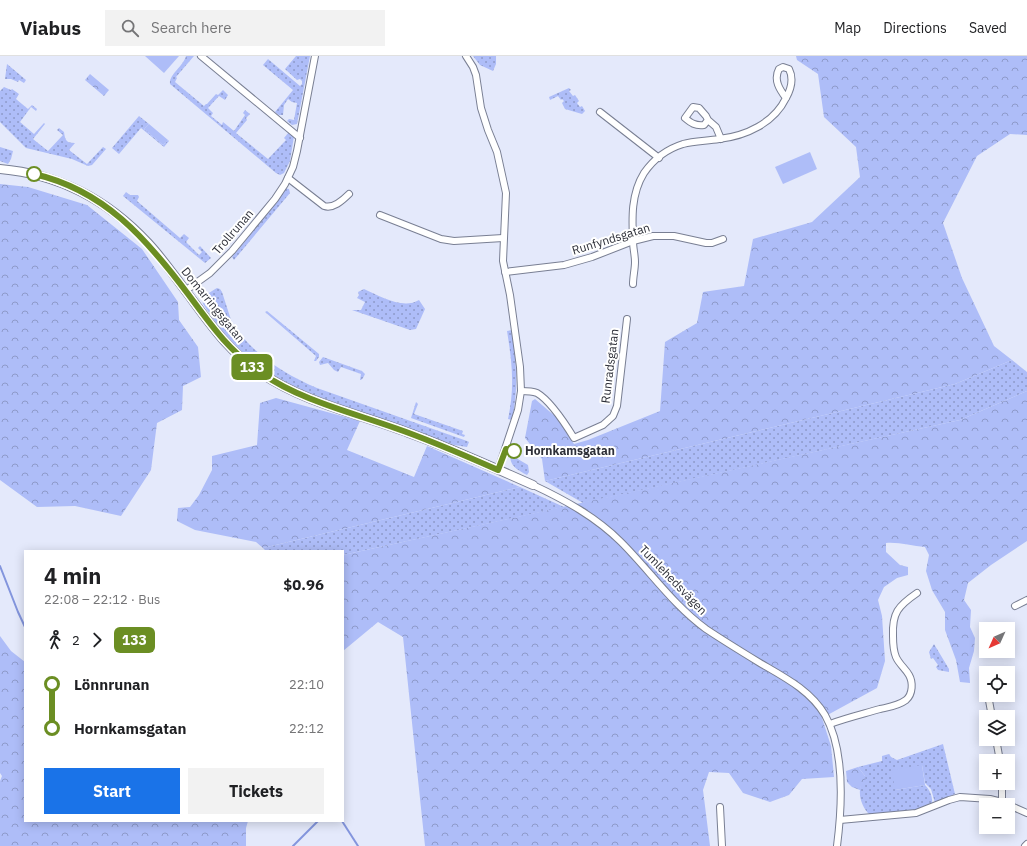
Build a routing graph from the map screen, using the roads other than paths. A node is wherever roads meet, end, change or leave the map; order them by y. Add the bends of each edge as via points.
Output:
1 (201, 56) edge
2 (315, 56) edge
3 (466, 56) edge
4 (786, 98) dead end
5 (600, 112) dead end
6 (708, 120) dead end
7 (300, 138) junction
8 (721, 139) junction
9 (658, 158) junction
10 (0, 169) edge
11 (288, 178) junction
12 (349, 194) dead end
13 (380, 215) dead end
14 (503, 238) junction
15 (722, 239) dead end
16 (633, 241) junction
17 (505, 272) junction
18 (633, 284) dead end
19 (186, 291) junction
20 (627, 319) dead end
21 (521, 391) junction
22 (498, 470) junction
23 (533, 485) joint
24 (916, 593) dead end
25 (1027, 600) edge
26 (1015, 606) dead end
27 (830, 724) junction
28 (979, 799) edge
29 (720, 807) dead end
30 (1015, 808) edge
31 (1027, 813) edge
32 (840, 820) junction
33 (1027, 844) edge
34 (722, 846) edge
35 (837, 846) edge
36 (1024, 846) edge

1 - 7 street
2 - 7 street, Trollrunan
3 - 14 street via 476,75 481,108 500,163 506,199
4 - 8 street via 783,106 755,129
5 - 9 street
6 - 8 street via 716,127
7 - 11 street, Trollrunan
8 - 9 street via 683,144
9 - 16 street via 644,173 636,190 633,206
10 - 19 street, Domarringsgatan via 42,176 80,191 108,208 149,244
11 - 12 street via 328,208
11 - 19 street, Trollrunan via 275,199 232,251 210,273
13 - 14 street via 441,239 454,241
14 - 17 street
15 - 16 street, Runfyndsgatan via 706,243 664,235
16 - 17 street, Runfyndsgatan via 564,265
16 - 18 street
17 - 21 street via 520,367
19 - 22 street, Domarringsgatan via 225,343 248,364 274,382 298,394 408,432
20 - 21 street, Runradsgatan via 617,406 613,416 603,425 574,438 562,419 540,396 530,391
21 - 22 street via 514,425
22 - 23 street, Domarringsgatan
23 - 27 street, Tumlehedsvägen via 569,503 611,532 684,611 706,628 799,687 816,702
24 - 27 street via 895,614 893,628 894,652 912,684 908,697 896,706
25 - 26 street
27 - 32 street, Tumlehedsvägen via 839,768
28 - 32 street via 949,800 916,813
29 - 34 street
30 - 31 street
32 - 35 street, Tumlehedsvägen
33 - 36 street

